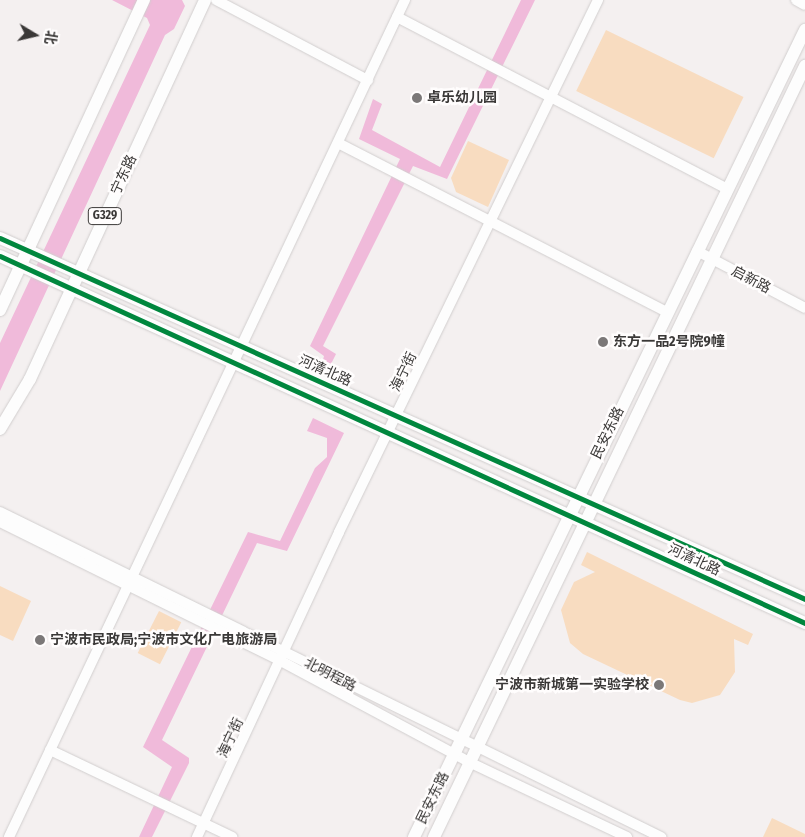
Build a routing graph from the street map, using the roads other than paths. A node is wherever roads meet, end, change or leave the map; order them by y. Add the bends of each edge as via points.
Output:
1 (144, 0) edge
2 (205, 0) edge
3 (216, 0) edge
4 (405, 0) edge
5 (598, 0) edge
6 (796, 0) edge
7 (805, 5) edge
8 (397, 17) junction
9 (805, 30) edge
10 (805, 66) edge
11 (368, 80) junction
12 (550, 97) junction
13 (338, 143) junction
14 (727, 189) junction
15 (490, 222) junction
16 (0, 238) edge
17 (26, 250) junction
18 (697, 251) junction
19 (0, 256) edge
20 (711, 259) junction
21 (20, 265) junction
22 (78, 273) junction
23 (71, 288) junction
24 (805, 308) edge
25 (0, 310) edge
26 (667, 312) junction
27 (241, 346) junction
28 (234, 363) junction
29 (395, 415) junction
30 (0, 429) edge
31 (387, 432) junction
32 (577, 496) junction
33 (593, 501) junction
34 (0, 512) edge
35 (568, 515) junction
36 (0, 522) edge
37 (583, 522) junction
38 (131, 583) junction
39 (805, 599) edge
40 (805, 624) edge
41 (282, 655) junction
42 (460, 741) junction
43 (475, 749) junction
44 (50, 750) junction
45 (454, 754) junction
46 (469, 762) junction
47 (204, 824) junction
48 (9, 837) edge
49 (197, 837) edge
50 (232, 837) edge
51 (414, 837) edge
52 (434, 837) edge
53 (627, 837) edge
54 (661, 837) edge

1 - 17 main road
2 - 22 main road, 宁东路 / G329
3 - 11 street
4 - 8 street
5 - 12 street, 海宁街
6 - 7 street
8 - 11 street
8 - 12 street
9 - 14 main road, 民安东路
10 - 20 main road, 民安东路
11 - 13 street
12 - 14 street
12 - 15 street, 海宁街
13 - 15 street
13 - 27 street
14 - 18 main road, 民安东路
15 - 26 street
15 - 29 street, 海宁街
16 - 17 main road, 河清北路
17 - 21 main road
17 - 22 main road, 河清北路
18 - 20 street, 启新路
18 - 26 main road, 民安东路
19 - 21 main road, 河清北路
20 - 24 street, 启新路
20 - 33 main road, 民安东路
21 - 23 main road, 河清北路
21 - 25 main road
22 - 23 main road, 宁东路 / G329
22 - 27 main road, 河清北路
23 - 28 main road, 河清北路
23 - 30 main road, 宁东路 / G329 via 30,379
26 - 32 main road, 民安东路
27 - 28 street
27 - 29 main road, 河清北路
28 - 31 main road, 河清北路
28 - 38 street
29 - 31 street, 海宁街
29 - 32 main road, 河清北路
31 - 35 main road, 河清北路
31 - 41 street, 海宁街
32 - 33 main road, 河清北路
32 - 35 main road, 民安东路
33 - 37 main road, 民安东路
33 - 39 main road, 河清北路
34 - 38 street, 北明程路
35 - 37 main road, 河清北路
35 - 42 main road, 民安东路
36 - 38 street, 北明程路
37 - 40 main road, 河清北路
37 - 43 main road, 民安东路
38 - 41 street, 北明程路
38 - 44 street
41 - 42 street, 北明程路
41 - 45 street, 北明程路
41 - 47 street, 海宁街
42 - 43 street, 北明程路
42 - 45 main road, 民安东路
43 - 46 main road, 民安东路
43 - 54 street, 北明程路
44 - 47 street
44 - 48 street
45 - 46 street, 北明程路
45 - 51 main road, 民安东路
46 - 52 main road, 民安东路
46 - 53 street, 北明程路
47 - 49 street, 海宁街
47 - 50 street

